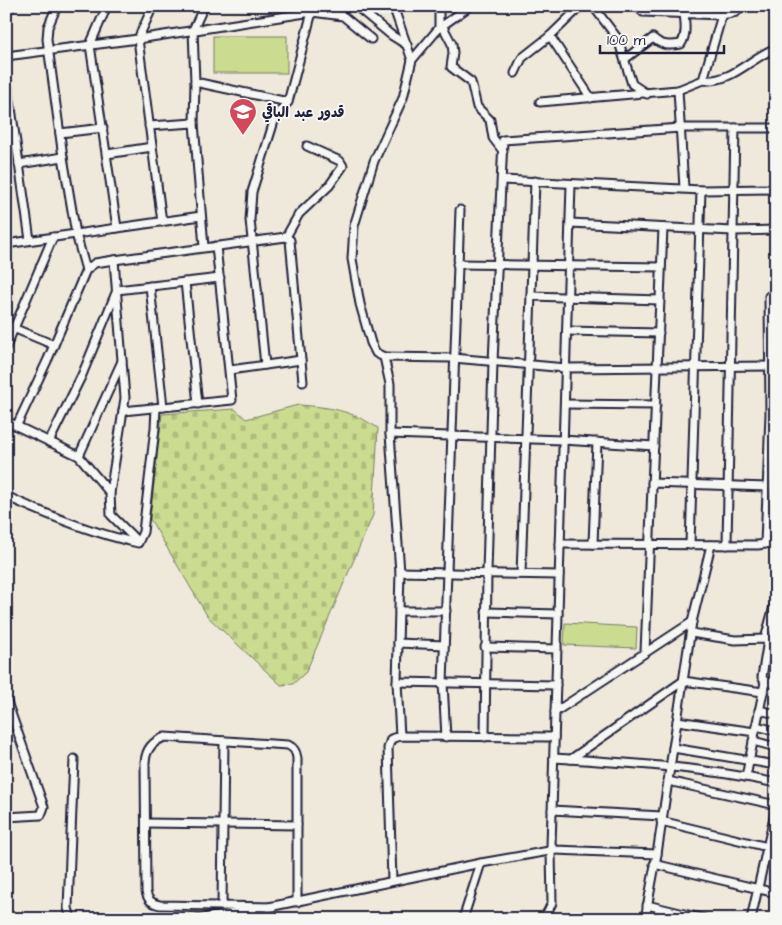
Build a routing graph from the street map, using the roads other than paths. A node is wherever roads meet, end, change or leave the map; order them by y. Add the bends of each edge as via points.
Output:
1 (10, 6) edge
2 (57, 6) edge
3 (108, 6) edge
4 (153, 6) edge
5 (204, 6) edge
6 (356, 6) edge
7 (393, 6) edge
8 (439, 6) edge
9 (470, 6) edge
10 (581, 6) edge
11 (593, 6) edge
12 (637, 6) edge
13 (742, 6) edge
14 (312, 12) junction
15 (684, 14) junction
16 (722, 15) junction
17 (6, 16) edge
18 (440, 27) junction
19 (193, 30) junction
20 (550, 36) junction
21 (371, 38) dead end
22 (138, 39) junction
23 (90, 45) junction
24 (407, 45) junction
25 (776, 48) edge
26 (49, 51) junction
27 (6, 56) edge
28 (412, 60) junction
29 (625, 60) junction
30 (6, 73) edge
31 (515, 73) dead end
32 (703, 80) junction
33 (195, 82) junction
34 (678, 90) junction
35 (648, 94) junction
36 (590, 98) junction
37 (288, 102) junction
38 (540, 102) dead end
39 (194, 123) junction
40 (149, 126) junction
41 (102, 128) junction
42 (681, 128) junction
43 (735, 128) junction
44 (776, 128) edge
45 (60, 133) junction
46 (16, 140) junction
47 (6, 141) edge
48 (307, 146) dead end
49 (152, 148) junction
50 (502, 152) junction
51 (106, 154) junction
52 (63, 157) junction
53 (19, 164) junction
54 (502, 180) junction
55 (535, 181) junction
56 (571, 184) junction
57 (684, 188) junction
58 (776, 189) edge
59 (701, 190) junction
60 (734, 190) junction
61 (460, 210) dead end
62 (202, 216) junction
63 (162, 222) junction
64 (570, 223) junction
65 (117, 228) junction
66 (663, 228) junction
67 (700, 229) junction
68 (776, 230) edge
69 (733, 231) junction
70 (76, 234) junction
71 (53, 237) junction
72 (286, 237) junction
73 (30, 240) junction
74 (252, 242) junction
75 (6, 244) edge
76 (216, 246) junction
77 (204, 247) junction
78 (114, 260) junction
79 (457, 264) junction
80 (498, 265) junction
81 (532, 265) junction
82 (569, 266) junction
83 (661, 267) junction
84 (86, 270) junction
85 (220, 278) junction
86 (185, 282) junction
87 (150, 286) junction
88 (116, 290) junction
89 (531, 296) junction
90 (769, 296) dead end
91 (568, 298) junction
92 (660, 300) junction
93 (6, 325) edge
94 (14, 328) junction
95 (567, 331) junction
96 (659, 334) junction
97 (54, 346) junction
98 (6, 347) edge
99 (384, 357) junction
100 (454, 358) junction
101 (122, 360) junction
102 (302, 360) junction
103 (493, 362) junction
104 (265, 365) junction
105 (528, 366) junction
106 (696, 366) junction
107 (730, 366) junction
108 (773, 366) edge
109 (566, 368) junction
110 (657, 368) junction
111 (230, 370) junction
112 (303, 382) dead end
113 (198, 404) junction
114 (564, 404) junction
115 (656, 405) junction
116 (160, 408) junction
117 (123, 410) junction
118 (773, 414) edge
119 (6, 421) edge
120 (17, 425) junction
121 (390, 434) junction
122 (451, 436) junction
123 (491, 438) junction
124 (526, 439) junction
125 (563, 440) junction
126 (49, 442) junction
127 (597, 442) junction
128 (654, 446) junction
129 (79, 456) junction
130 (652, 483) junction
131 (692, 484) junction
132 (728, 486) junction
133 (767, 488) junction
134 (110, 493) junction
135 (6, 496) edge
136 (776, 542) edge
137 (138, 543) junction
138 (560, 544) junction
139 (593, 544) junction
140 (650, 544) junction
141 (727, 544) junction
142 (765, 544) junction
143 (690, 545) junction
144 (711, 545) junction
145 (400, 572) junction
146 (447, 573) junction
147 (487, 573) junction
148 (521, 574) junction
149 (559, 575) junction
150 (776, 599) edge
151 (399, 611) junction
152 (446, 611) junction
153 (486, 612) junction
154 (558, 614) junction
155 (692, 622) junction
156 (690, 633) junction
157 (770, 640) edge
158 (398, 643) junction
159 (444, 645) junction
160 (485, 647) junction
161 (557, 649) junction
162 (645, 652) junction
163 (683, 681) junction
164 (397, 682) junction
165 (765, 682) junction
166 (443, 683) junction
167 (484, 684) junction
168 (776, 684) edge
169 (556, 685) junction
170 (763, 692) junction
171 (6, 699) edge
172 (759, 710) junction
173 (555, 712) junction
174 (776, 714) edge
175 (677, 720) junction
176 (755, 729) junction
177 (776, 731) edge
178 (400, 736) junction
179 (446, 737) junction
180 (484, 737) junction
181 (554, 738) junction
182 (224, 741) junction
183 (753, 741) junction
184 (776, 746) edge
185 (673, 748) junction
186 (554, 758) junction
187 (74, 759) dead end
188 (571, 759) junction
189 (750, 760) junction
190 (776, 765) edge
191 (670, 766) junction
192 (746, 777) junction
193 (668, 781) junction
194 (776, 783) edge
195 (776, 806) edge
196 (552, 810) junction
197 (6, 817) edge
198 (662, 819) junction
199 (146, 823) junction
200 (223, 825) junction
201 (297, 825) junction
202 (767, 846) junction
203 (776, 849) edge
204 (553, 850) junction
205 (657, 854) junction
206 (481, 863) junction
207 (654, 864) junction
208 (392, 881) junction
209 (758, 888) junction
210 (776, 893) edge
211 (297, 902) junction
212 (647, 905) junction
213 (222, 906) junction
214 (273, 907) junction
215 (71, 919) edge
216 (197, 919) edge
217 (463, 919) edge
218 (541, 919) edge
219 (645, 919) edge
220 (705, 919) edge
221 (751, 919) edge

1 - 17 street
2 - 26 street via 48,27
3 - 23 street
4 - 22 street
5 - 19 street
6 - 24 street
7 - 24 street
8 - 18 street
9 - 18 street
10 - 20 street
11 - 29 street via 618,39
12 - 15 street via 643,12
13 - 16 street via 736,12
14 - 19 street
14 - 21 street via 343,16
14 - 37 street
15 - 16 street
15 - 29 street via 684,40 681,44 667,46 653,38
16 - 32 street
18 - 28 street
18 - 50 street via 452,44 451,67 471,82 477,107 490,120 493,138
19 - 22 street
19 - 33 street
20 - 31 street via 522,58
20 - 36 street
22 - 23 street
22 - 40 street
23 - 26 street
23 - 41 street
24 - 28 street
25 - 32 street via 727,77
26 - 27 street
26 - 45 street
28 - 99 street via 403,98 374,161 354,226 352,259 360,304 371,343 376,353
29 - 35 street via 632,84
30 - 46 street
32 - 34 street
33 - 37 street
33 - 39 street
34 - 35 street
34 - 42 street
35 - 36 street
36 - 38 street
37 - 74 street via 275,118 252,192
39 - 40 street
39 - 62 street
40 - 49 street
41 - 45 street
41 - 51 street
42 - 43 street
42 - 50 street via 504,140
42 - 57 street
43 - 44 street
43 - 60 street
45 - 52 street
46 - 47 street
46 - 53 street
48 - 72 street via 340,160 343,166 329,186 299,214
49 - 51 street
49 - 63 street
50 - 54 street
51 - 65 street
52 - 53 street
52 - 70 street
53 - 73 street
54 - 55 street
54 - 80 street
55 - 56 street
55 - 81 street
56 - 57 street
56 - 64 street
57 - 59 street
58 - 60 street
59 - 60 street
59 - 67 street
60 - 69 street
61 - 79 street
62 - 63 street
62 - 77 street
63 - 65 street
64 - 66 street
64 - 82 street
65 - 70 street
66 - 67 street
66 - 83 street
67 - 69 street
67 - 106 street
68 - 69 street
69 - 107 street
70 - 71 street
70 - 84 street
71 - 73 street
71 - 94 street
72 - 74 street
72 - 102 street via 290,240
73 - 75 street
74 - 76 street
74 - 104 street
76 - 77 street
76 - 85 street
77 - 78 street
78 - 84 street via 96,263
78 - 88 street
79 - 80 street
79 - 100 street
80 - 81 street
80 - 103 street
81 - 82 street
81 - 89 street
82 - 83 street
82 - 91 street
83 - 92 street
84 - 97 street
85 - 86 street
85 - 111 street
86 - 87 street
86 - 113 street
87 - 88 street
87 - 116 street
88 - 101 street
88 - 126 street via 82,375
89 - 91 street
89 - 105 street
90 - 108 street
91 - 92 street
91 - 95 street
92 - 96 street
93 - 94 street
94 - 97 street
94 - 98 street
95 - 96 street
95 - 109 street
96 - 110 street
97 - 120 street
99 - 100 street
99 - 121 street via 390,384
100 - 103 street
100 - 122 street
101 - 117 street
101 - 129 street
102 - 104 street
102 - 112 street
103 - 105 street
103 - 123 street
104 - 111 street
105 - 109 street
105 - 124 street
106 - 107 street
106 - 110 street
106 - 131 street
107 - 108 street
107 - 132 street
108 - 118 street
109 - 110 street
109 - 114 street
110 - 115 street
111 - 113 street via 232,400
113 - 116 street
114 - 115 street
114 - 125 street
115 - 128 street
116 - 117 street
116 - 137 street via 143,532
117 - 134 street
118 - 133 street
119 - 120 street
120 - 126 street
121 - 122 street
121 - 145 street
122 - 123 street
122 - 146 street
123 - 124 street
123 - 147 street
124 - 125 street
124 - 148 street
125 - 127 street
125 - 138 street
126 - 129 street
127 - 128 street
127 - 139 street
128 - 130 street
129 - 134 street
130 - 131 street
130 - 140 street
131 - 132 street
131 - 143 street
132 - 133 street
132 - 141 street
133 - 142 street
134 - 137 street via 111,514
135 - 137 street via 88,530
136 - 142 street
138 - 139 street
138 - 149 street
139 - 140 street
140 - 143 street
140 - 162 street
141 - 142 street
141 - 144 street
143 - 144 street
144 - 155 street
145 - 146 street
145 - 151 street
146 - 147 street
146 - 152 street
147 - 148 street
147 - 153 street
148 - 149 street
149 - 154 street
150 - 157 street
151 - 152 street
151 - 158 street
152 - 159 street
153 - 154 street
153 - 160 street
154 - 161 street
155 - 156 street
155 - 162 street
156 - 157 street via 735,640
156 - 163 street
157 - 165 street via 762,677
158 - 159 street
158 - 164 street
159 - 166 street
160 - 161 street
160 - 167 street
161 - 169 street
162 - 173 street
163 - 170 street
163 - 175 street
163 - 188 street
164 - 166 street
164 - 178 street
165 - 168 street
165 - 170 street
166 - 167 street
166 - 179 street
167 - 169 street
167 - 180 street
169 - 173 street
170 - 172 street
171 - 197 street via 44,807 41,815
172 - 174 street
172 - 176 street
173 - 181 street
175 - 176 street
175 - 185 street
176 - 177 street
176 - 183 street
178 - 179 street
178 - 208 street via 392,739 388,748
179 - 180 street
180 - 181 street
181 - 186 street
182 - 199 street via 165,737 148,749
182 - 200 street
182 - 201 street via 293,748 297,758
183 - 184 street
183 - 189 street
185 - 189 street
185 - 191 street
186 - 188 street
186 - 196 street
187 - 215 street via 68,908
188 - 191 street
189 - 190 street
189 - 192 street
191 - 192 street
191 - 193 street
192 - 194 street
193 - 195 street
193 - 198 street
195 - 202 street
196 - 198 street
196 - 204 street
198 - 202 street
198 - 205 street
199 - 200 street
199 - 213 street via 148,899 160,905
200 - 201 street
200 - 213 street
201 - 211 street
202 - 203 street
202 - 209 street
204 - 205 street
204 - 206 street
204 - 218 street via 552,904
205 - 207 street
206 - 208 street
206 - 217 street
207 - 209 street
207 - 212 street
208 - 211 street
209 - 210 street
209 - 221 street
211 - 214 street
212 - 219 street
212 - 220 street
213 - 214 street
214 - 216 street

